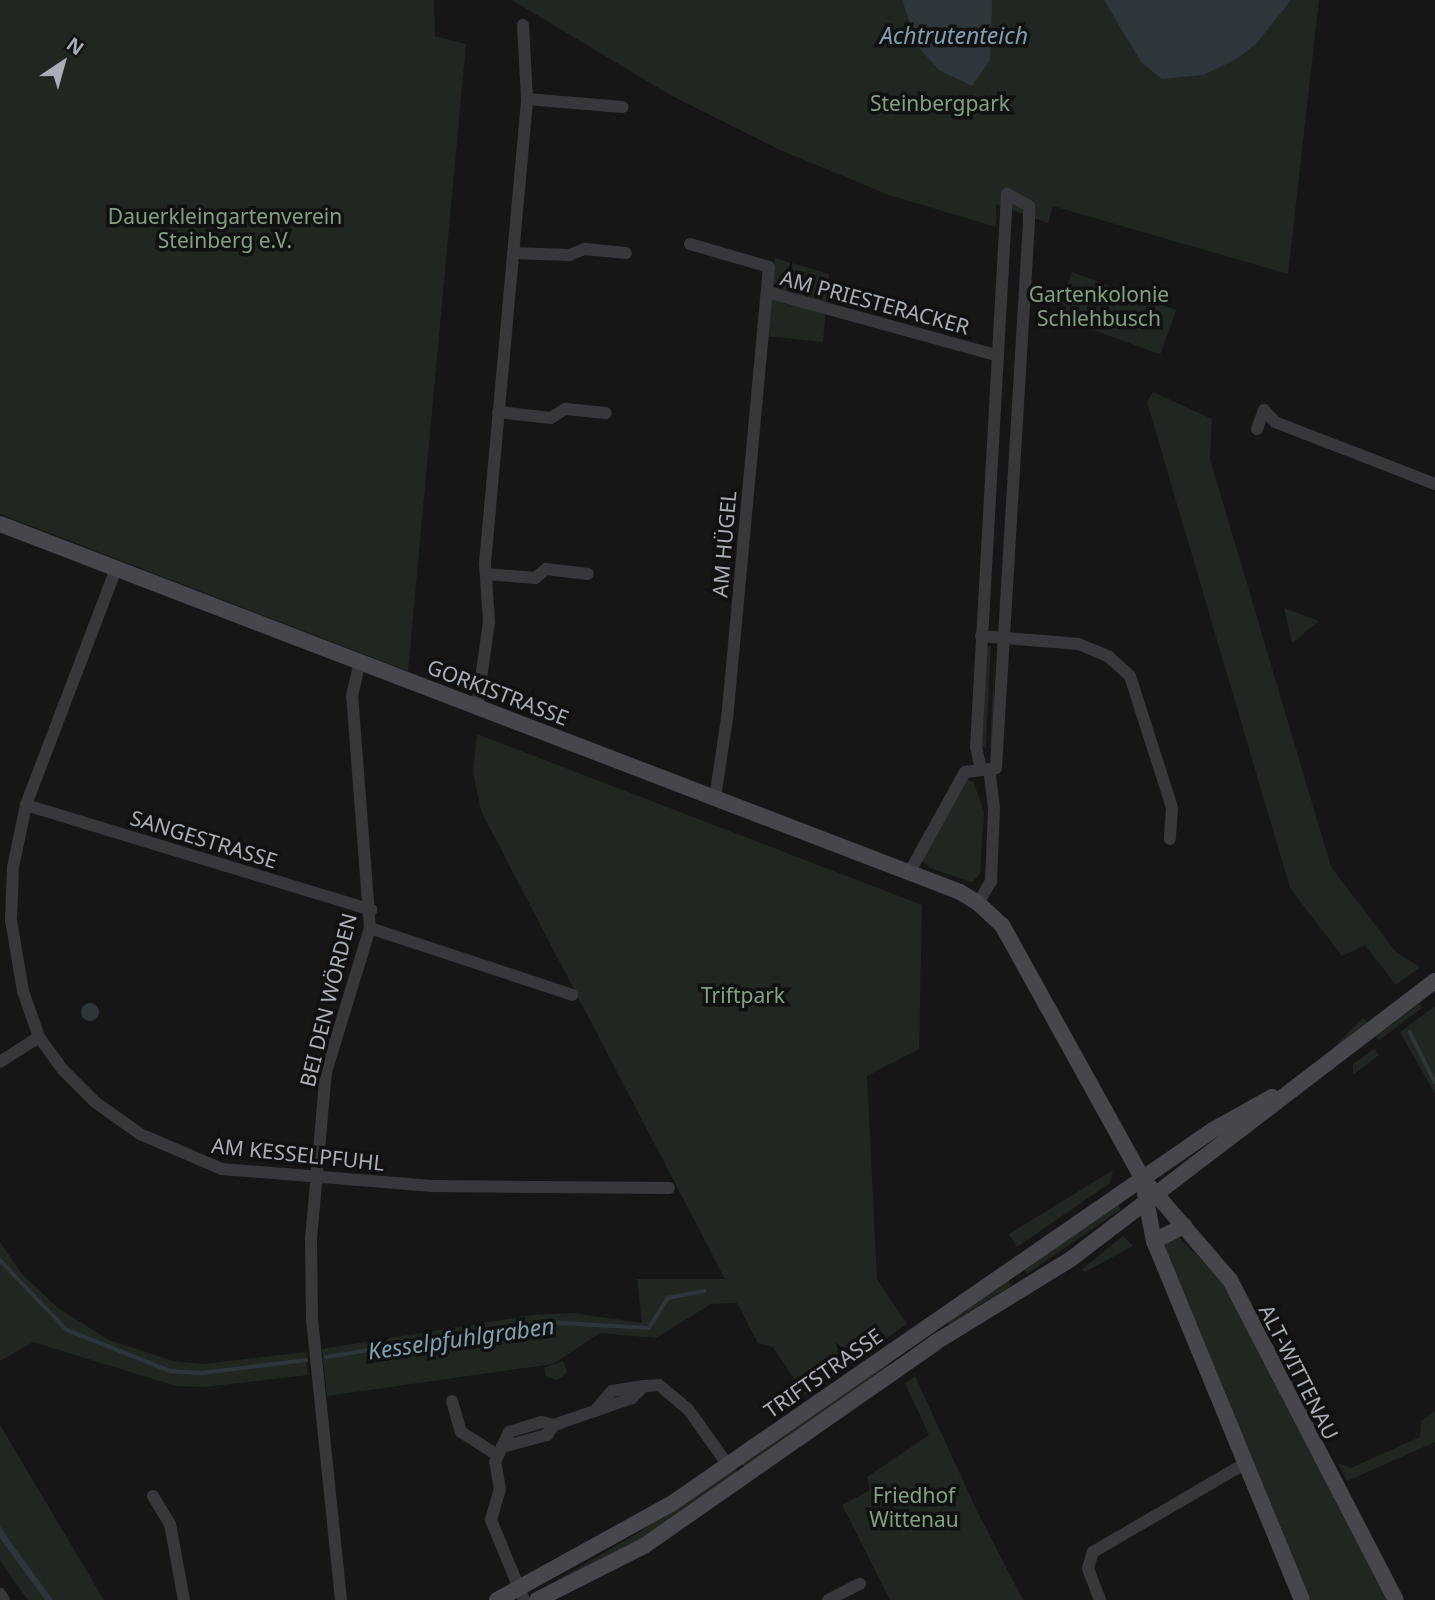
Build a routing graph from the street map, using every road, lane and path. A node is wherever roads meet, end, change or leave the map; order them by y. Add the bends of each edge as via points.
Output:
1 (523, 25) dead end
2 (527, 99) junction
3 (623, 107) dead end
4 (690, 244) dead end
5 (513, 253) junction
6 (626, 253) dead end
7 (767, 292) junction
8 (996, 355) junction
9 (995, 374) junction
10 (1020, 375) junction
11 (498, 412) junction
12 (606, 413) dead end
13 (1257, 429) dead end
14 (1435, 484) edge
15 (0, 524) edge
16 (116, 569) junction
17 (487, 573) junction
18 (588, 574) dead end
19 (981, 636) junction
20 (1006, 637) junction
21 (360, 662) junction
22 (477, 707) junction
23 (985, 769) junction
24 (715, 798) junction
25 (26, 805) junction
26 (1170, 839) dead end
27 (909, 873) junction
28 (978, 903) junction
29 (371, 911) junction
30 (370, 928) junction
31 (1435, 981) edge
32 (572, 995) dead end
33 (40, 1037) junction
34 (0, 1062) edge
35 (1307, 1077) junction
36 (316, 1178) junction
37 (1142, 1178) junction
38 (669, 1188) dead end
39 (1152, 1200) junction
40 (1184, 1226) junction
41 (1154, 1241) junction
42 (1012, 1267) junction
43 (1025, 1288) junction
44 (926, 1326) junction
45 (936, 1342) junction
46 (452, 1401) dead end
47 (499, 1451) junction
48 (1244, 1464) junction
49 (728, 1465) junction
50 (153, 1496) dead end
51 (860, 1584) dead end
52 (0, 1594) edge
53 (522, 1595) edge
54 (4, 1600) edge
55 (184, 1600) edge
56 (341, 1600) edge
57 (498, 1600) edge
58 (537, 1600) edge
59 (828, 1600) edge
60 (1100, 1600) edge
61 (1302, 1600) edge
62 (1396, 1600) edge

1 - 2 street
2 - 3 street
2 - 5 street
4 - 7 street, AM PRIESTERACKER via 769,267
5 - 6 street via 569,256 585,249
5 - 11 street
7 - 8 street, AM PRIESTERACKER
7 - 24 street, AM HÜGEL via 727,718
8 - 9 street
8 - 10 street via 1007,194 1029,206
9 - 10 street
9 - 19 street
10 - 20 street
11 - 12 street via 551,418 565,410
11 - 17 street
13 - 14 street via 1264,410 1275,422
15 - 16 main road, GORKISTRASSE
16 - 21 main road, GORKISTRASSE
16 - 25 street, AM KESSELPFUHL
17 - 18 street via 535,578 546,569
17 - 22 street via 489,622
19 - 20 street
19 - 23 street via 976,747
20 - 23 street via 999,750 996,768
20 - 26 street via 1079,644 1109,657 1130,676 1172,808
21 - 22 main road, GORKISTRASSE
21 - 29 street, BEI DEN WÖRDEN via 352,695
22 - 24 main road, GORKISTRASSE
23 - 27 street via 964,772
23 - 28 street via 994,808 991,881
24 - 27 main road, GORKISTRASSE
25 - 29 street, SANGESTRASSE
25 - 33 street, AM KESSELPFUHL via 13,867 11,920 23,991
27 - 28 main road, GORKISTRASSE
28 - 37 main road via 1002,925
29 - 30 street, BEI DEN WÖRDEN
30 - 32 street
30 - 36 street, BEI DEN WÖRDEN via 326,1072
31 - 35 main road
33 - 34 street
33 - 36 street, AM KESSELPFUHL via 91,1099 156,1143 222,1169
35 - 37 main road, TRIFTSTRASSE via 1213,1130
35 - 39 main road, TRIFTSTRASSE
36 - 38 street, AM KESSELPFUHL via 480,1187
36 - 56 street, BEI DEN WÖRDEN via 312,1320
37 - 39 main road
37 - 42 main road, TRIFTSTRASSE
39 - 40 main road, ALT-WITTENAU
39 - 41 main road
39 - 43 main road, TRIFTSTRASSE
40 - 41 main road
40 - 62 main road, ALT-WITTENAU via 1230,1280
41 - 48 main road
42 - 43 main road
42 - 44 main road, TRIFTSTRASSE
43 - 45 main road, TRIFTSTRASSE
44 - 45 main road
44 - 49 main road, TRIFTSTRASSE
45 - 58 main road, TRIFTSTRASSE via 644,1546
46 - 47 street via 461,1432
47 - 49 street via 632,1398 644,1386 659,1385 688,1409
47 - 53 street via 500,1489 491,1520
48 - 60 street via 1093,1552 1088,1568
48 - 61 main road
49 - 53 main road, TRIFTSTRASSE via 638,1526
50 - 55 street via 170,1524
51 - 59 street
52 - 54 street
53 - 57 main road, TRIFTSTRASSE

